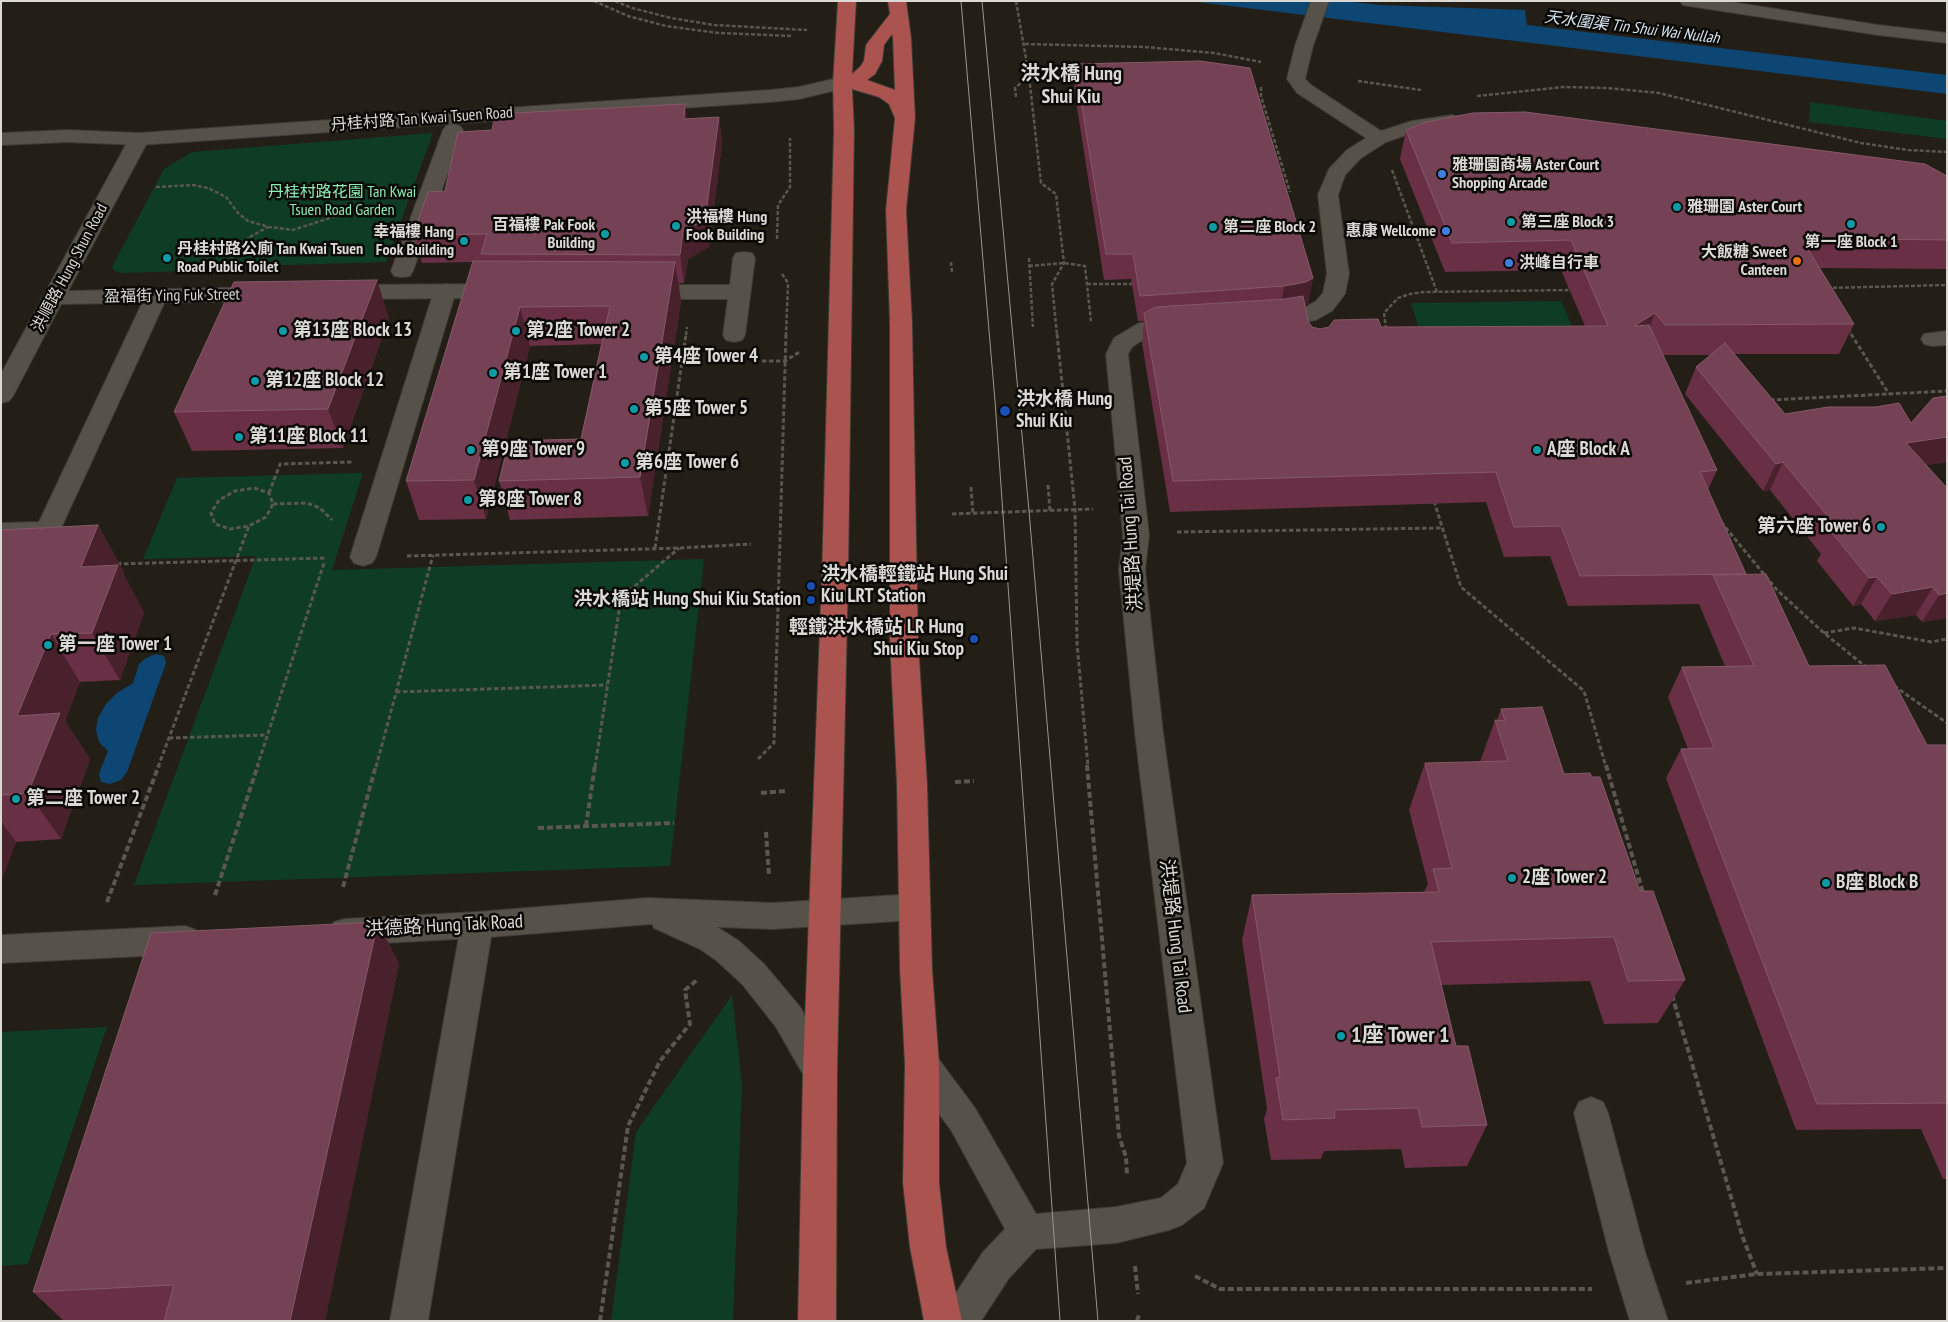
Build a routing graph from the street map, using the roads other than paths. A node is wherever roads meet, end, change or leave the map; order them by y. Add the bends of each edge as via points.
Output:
1 (848, 1) edge
2 (1320, 1) edge
3 (1689, 1) edge
4 (1746, 5) edge
5 (897, 8) edge
6 (1947, 38) edge
7 (842, 83) junction
8 (905, 118) junction
9 (1474, 120) edge
10 (453, 130) dead end
11 (1379, 138) junction
12 (1, 139) edge
13 (139, 139) junction
14 (744, 258) dead end
15 (402, 271) dead end
16 (445, 291) junction
17 (524, 291) edge
18 (325, 292) edge
19 (622, 292) edge
20 (740, 292) junction
21 (285, 294) edge
22 (156, 297) junction
23 (54, 298) junction
24 (1252, 322) edge
25 (1204, 325) edge
26 (734, 335) dead end
27 (1, 396) edge
28 (1, 532) edge
29 (363, 557) road end
30 (914, 906) junction
31 (648, 911) junction
32 (824, 912) junction
33 (477, 925) junction
34 (318, 933) edge
35 (210, 938) edge
36 (1, 949) edge
37 (922, 1064) junction
38 (820, 1072) junction
39 (1591, 1113) dead end
40 (1027, 1232) junction
41 (1644, 1305) edge
42 (409, 1321) edge
43 (816, 1321) edge
44 (943, 1321) edge
45 (959, 1321) edge

1 - 7 main road
2 - 11 street via 1296,79 1300,87
3 - 4 street
4 - 6 street via 1878,30
5 - 7 main road via 875,45 868,70 860,77
5 - 8 main road via 902,38
7 - 8 main road via 860,84 886,94 897,101
7 - 13 street, 丹桂村路 Tan Kwai Tsuen Road via 770,96
7 - 32 main road via 844,129 835,556
8 - 30 main road via 896,210 901,323 904,642 912,784
9 - 11 street via 1412,127
10 - 15 street
11 - 24 street via 1354,154 1336,173 1328,195 1338,274 1334,294 1310,324 1280,320
12 - 13 street, 丹桂村路 Tan Kwai Tsuen Road via 68,136
13 - 23 street, 洪順路 Hung Shun Road
14 - 20 street
16 - 17 street
16 - 18 street
16 - 29 street
19 - 20 street
20 - 26 street
21 - 22 street, 盈福街 Ying Fuk Street
22 - 23 street, 盈福街 Ying Fuk Street
22 - 28 street via 48,531
23 - 27 street, 洪順路 Hung Shun Road
25 - 40 street, 洪堤路 Hung Tai Road via 1148,328 1122,343 1116,354 1136,535 1132,570 1149,733 1205,1163 1191,1196 1169,1213 1116,1225
30 - 32 street, 洪德路 Hung Tak Road
30 - 37 main road
31 - 32 street, 洪德路 Hung Tak Road via 752,916
31 - 33 street, 洪德路 Hung Tak Road
31 - 38 street, 洪德路 Hung Tak Road via 710,939 753,974 788,1017
32 - 38 main road
33 - 34 street, 洪德路 Hung Tak Road
33 - 42 street
35 - 36 street
37 - 40 street via 963,1119
37 - 44 main road via 921,1183 928,1247
38 - 43 main road
39 - 41 street
40 - 45 street via 996,1265

